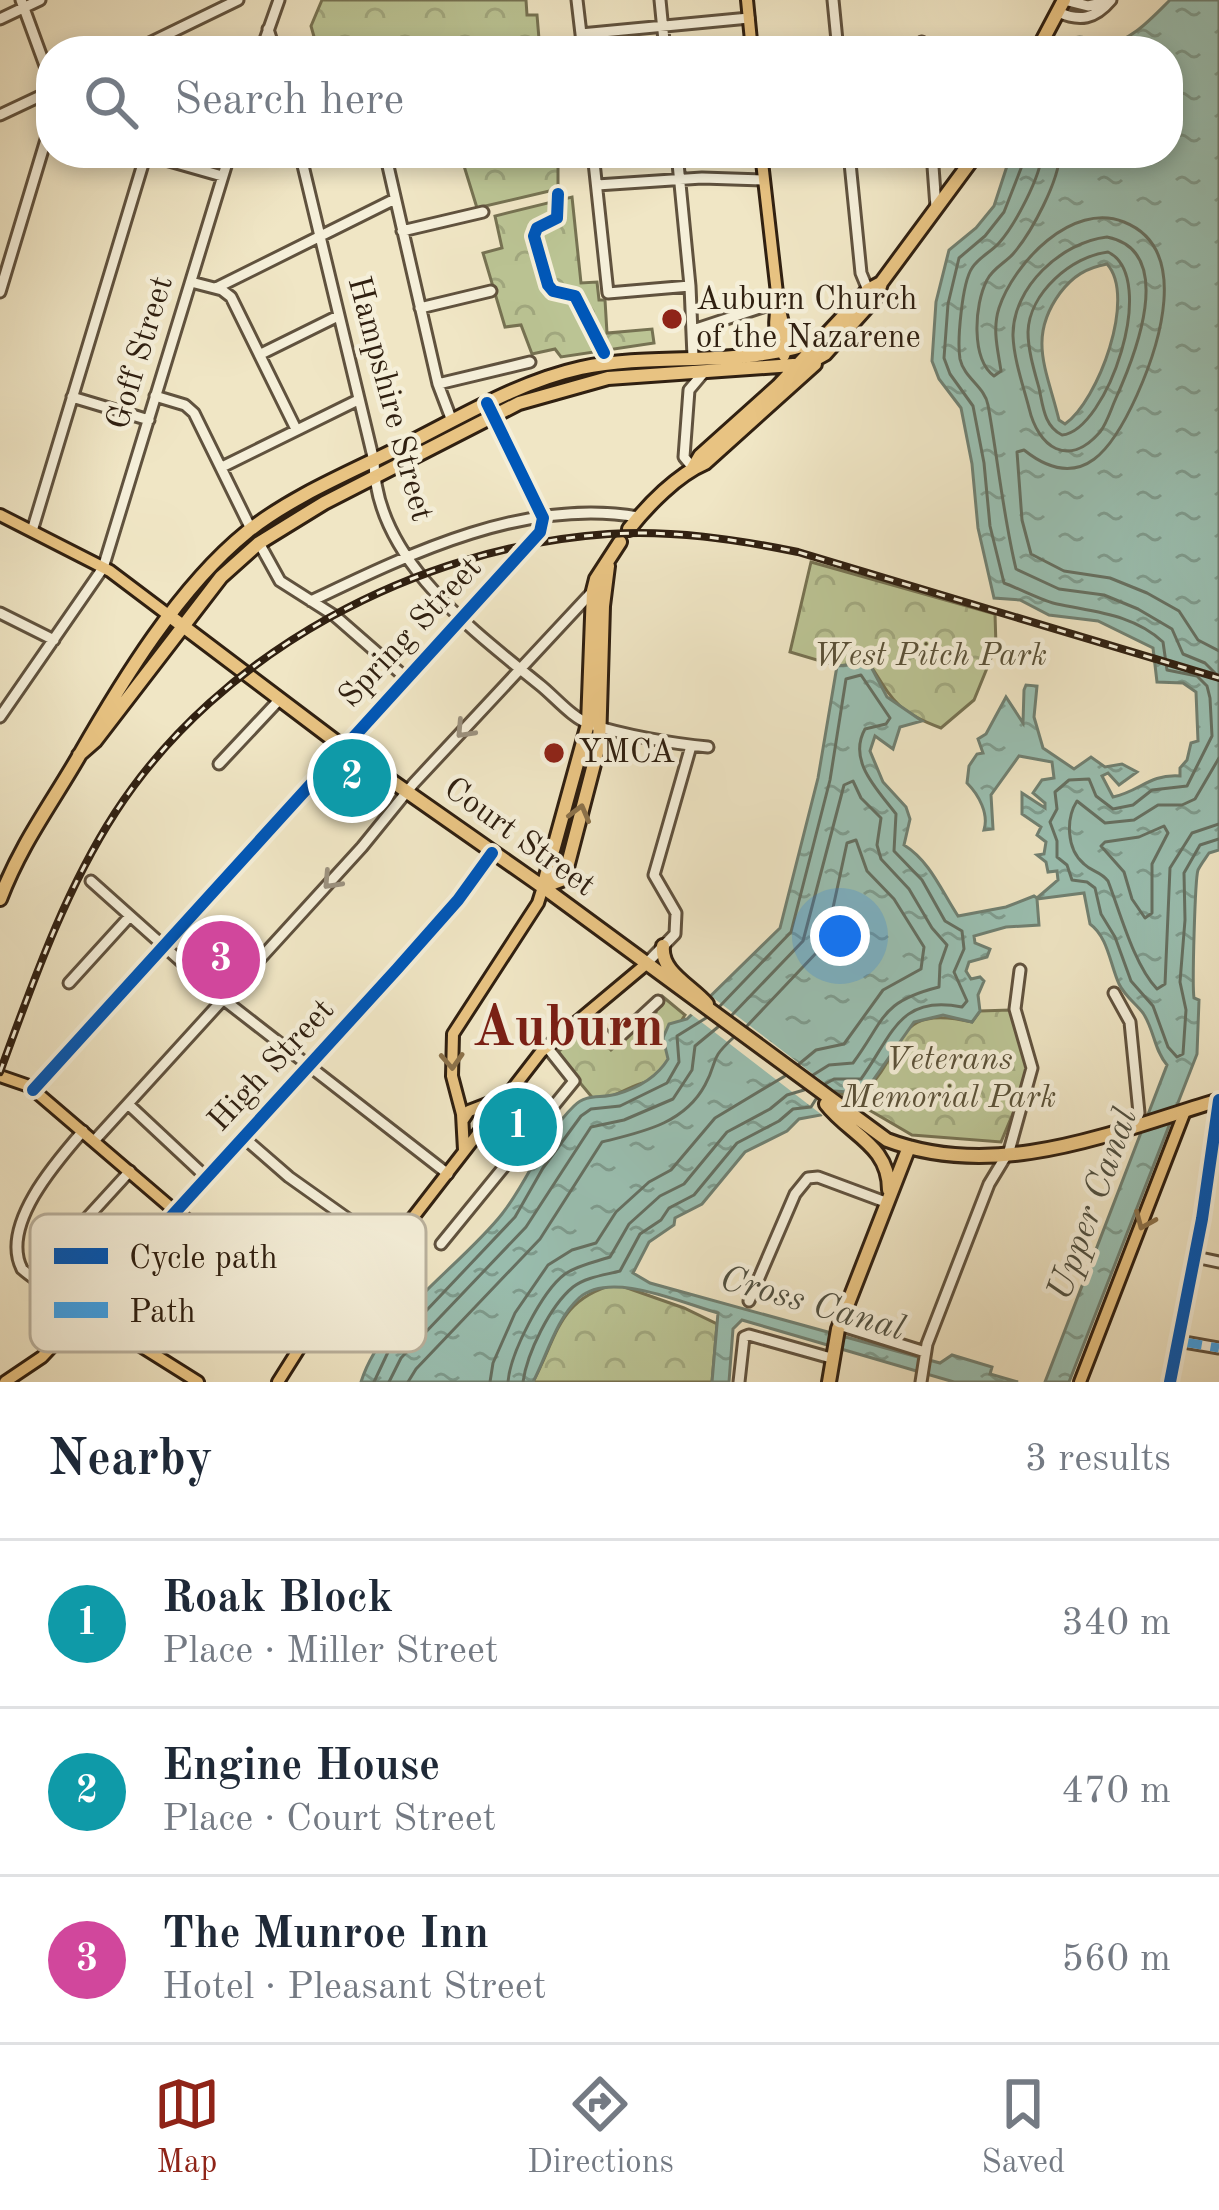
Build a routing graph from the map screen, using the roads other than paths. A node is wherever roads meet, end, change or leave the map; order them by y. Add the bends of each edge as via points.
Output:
1 (40, 0) edge
2 (238, 0) edge
3 (279, 0) edge
4 (577, 0) edge
5 (660, 0) edge
6 (747, 0) edge
7 (833, 0) edge
8 (1111, 1) edge
9 (23, 4) edge
10 (1061, 6) edge
11 (749, 18) junction
12 (0, 19) edge
13 (663, 27) junction
14 (268, 29) junction
15 (581, 34) joint
16 (164, 36) edge
17 (266, 36) edge
18 (270, 36) edge
19 (664, 36) edge
20 (751, 36) edge
21 (837, 36) edge
22 (1045, 36) edge
23 (36, 42) edge
24 (36, 95) edge
25 (0, 115) edge
26 (37, 168) edge
27 (139, 168) edge
28 (194, 168) edge
29 (225, 168) edge
30 (303, 168) edge
31 (388, 168) edge
32 (595, 168) edge
33 (679, 168) edge
34 (762, 168) edge
35 (850, 168) edge
36 (933, 168) edge
37 (967, 168) edge
38 (223, 176) junction
39 (680, 179) junction
40 (763, 180) junction
41 (597, 185) junction
42 (395, 199) junction
43 (483, 212) dead end
44 (937, 212) junction
45 (402, 231) junction
46 (319, 234) junction
47 (191, 282) junction
48 (690, 286) junction
49 (875, 286) junction
50 (216, 288) junction
51 (491, 291) dead end
52 (0, 292) edge
53 (778, 302) junction
54 (420, 308) junction
55 (338, 316) junction
56 (693, 330) junction
57 (824, 338) junction
58 (784, 350) junction
59 (261, 354) junction
60 (824, 354) junction
61 (693, 357) junction
62 (530, 362) dead end
63 (705, 370) junction
64 (668, 373) junction
65 (789, 376) junction
66 (438, 384) junction
67 (688, 390) junction
68 (155, 396) junction
69 (72, 398) junction
70 (358, 400) junction
71 (490, 409) junction
72 (148, 420) junction
73 (452, 421) junction
74 (296, 429) junction
75 (374, 461) junction
76 (222, 466) junction
77 (693, 468) junction
78 (374, 477) junction
79 (0, 514) edge
80 (638, 517) junction
81 (543, 518) junction
82 (251, 529) junction
83 (629, 529) dead end
84 (32, 531) junction
85 (620, 542) dead end
86 (259, 543) junction
87 (407, 555) junction
88 (609, 558) junction
89 (103, 568) junction
90 (593, 591) junction
91 (311, 601) junction
92 (0, 613) edge
93 (463, 618) junction
94 (177, 621) junction
95 (54, 640) junction
96 (521, 670) junction
97 (406, 678) junction
98 (280, 699) junction
99 (0, 718) edge
100 (595, 725) junction
101 (691, 746) junction
102 (344, 747) junction
103 (708, 747) dead end
104 (218, 764) dead end
105 (408, 792) junction
106 (492, 853) junction
107 (564, 879) junction
108 (91, 881) dead end
109 (543, 887) junction
110 (0, 899) edge
111 (130, 916) junction
112 (582, 916) junction
113 (676, 928) junction
114 (163, 945) junction
115 (663, 946) junction
116 (645, 965) junction
117 (1020, 970) dead end
118 (69, 983) dead end
119 (690, 992) junction
120 (1114, 993) dead end
121 (223, 999) junction
122 (658, 1001) dead end
123 (587, 1016) junction
124 (547, 1047) junction
125 (307, 1066) junction
126 (0, 1076) edge
127 (33, 1090) junction
128 (504, 1096) junction
129 (1218, 1100) edge
130 (128, 1104) junction
131 (1179, 1112) junction
132 (846, 1119) junction
133 (463, 1120) junction
134 (1137, 1124) junction
135 (480, 1130) junction
136 (83, 1131) junction
137 (243, 1137) junction
138 (1216, 1140) edge
139 (94, 1141) junction
140 (909, 1147) junction
141 (464, 1150) junction
142 (1004, 1158) junction
143 (130, 1171) junction
144 (448, 1174) junction
145 (206, 1178) junction
146 (888, 1203) junction
147 (175, 1211) junction
148 (90, 1214) edge
149 (172, 1214) edge
150 (179, 1214) edge
151 (342, 1214) edge
152 (416, 1214) edge
153 (442, 1244) dead end
154 (1200, 1258) dead end
155 (1219, 1262) edge
156 (30, 1273) edge
157 (749, 1300) dead end
158 (839, 1327) junction
159 (1184, 1342) dead end
160 (1219, 1348) edge
161 (47, 1352) edge
162 (150, 1352) edge
163 (297, 1352) edge
164 (924, 1354) junction
165 (832, 1356) junction
166 (921, 1379) edge
167 (5, 1382) edge
168 (198, 1382) edge
169 (278, 1382) edge
170 (739, 1382) edge
171 (829, 1382) edge
172 (1080, 1382) edge
173 (1170, 1382) edge

1 - 9 street
2 - 16 street
3 - 14 street
4 - 15 street
5 - 13 street
6 - 11 main road
7 - 21 street
8 - 10 street via 1087,18 1070,18
9 - 12 street
9 - 23 street
10 - 22 highway
11 - 13 street
11 - 20 main road
13 - 15 street
13 - 19 street
14 - 17 street
14 - 18 street
24 - 25 street
26 - 52 street
27 - 69 street
28 - 38 street
29 - 38 street, Goff Street
30 - 46 street, Hampshire Street
31 - 42 street
32 - 41 street
33 - 39 street
34 - 40 main road
35 - 49 street via 861,273
36 - 44 street
37 - 44 highway
38 - 47 street, Goff Street
39 - 40 street
39 - 41 street
39 - 48 street
40 - 53 main road
41 - 48 street via 608,293
42 - 45 street
42 - 46 street
43 - 45 street
44 - 49 highway
45 - 54 street
46 - 50 street
46 - 55 street, Hampshire Street
47 - 50 street
47 - 68 street, Goff Street
48 - 56 street
49 - 57 highway
49 - 60 highway via 878,296
50 - 59 street via 231,297
51 - 54 street
53 - 56 street
53 - 58 main road
54 - 66 street
55 - 59 street
55 - 70 street, Hampshire Street
56 - 61 street
57 - 58 highway
57 - 65 highway
58 - 61 highway
58 - 65 main road
59 - 74 street
60 - 65 highway
60 - 65 highway
61 - 71 highway via 578,369
62 - 66 street
63 - 64 highway
63 - 65 highway
63 - 67 street
64 - 67 street
64 - 71 highway via 575,385
65 - 77 highway
66 - 73 street
67 - 77 street via 684,457
68 - 72 street, Goff Street
68 - 76 street via 191,409
69 - 72 street
69 - 84 street
70 - 74 street
70 - 75 street, Hampshire Street
71 - 73 highway
71 - 78 highway
71 - 81 street
72 - 89 street, Goff Street
73 - 75 highway
74 - 76 street
75 - 78 street, Hampshire Street
75 - 82 highway
76 - 82 street
77 - 80 highway
78 - 86 highway
78 - 87 street, Hampshire Street
79 - 84 main road, Court Street
80 - 81 street
80 - 83 highway
81 - 87 street
81 - 93 street, Spring Street via 531,544
82 - 94 highway via 218,559
84 - 89 main road, Court Street
85 - 88 highway
86 - 91 street via 276,577
86 - 94 highway
87 - 91 street
87 - 93 street, Hampshire Street
88 - 90 highway
88 - 100 highway
89 - 94 main road, Court Street
89 - 95 street, Goff Street
90 - 96 street
90 - 100 highway
91 - 97 street
92 - 95 street
93 - 96 street, Hampshire Street
93 - 97 street, Spring Street
94 - 98 highway, Court Street
94 - 110 highway via 105,708 30,830
95 - 99 street, Goff Street
96 - 100 street, Hampshire Street
96 -> 105 street
97 - 102 street, Spring Street
98 - 102 highway, Court Street
98 - 104 street
100 - 101 street
107 -> 100 highway
100 - 109 highway
101 - 103 street
101 - 113 street via 654,875
102 - 105 highway, Court Street
102 - 114 street, Spring Street
105 - 106 highway, Court Street
105 -> 121 street
106 - 109 highway, Court Street
106 - 125 street, High Street
107 - 109 highway
107 - 112 highway
108 - 111 street
109 - 112 highway, Court Street
109 -> 133 main road via 453,1034
111 - 114 street
111 - 118 street
112 - 116 highway, Court Street
113 - 115 street
113 - 116 street
114 - 121 street
114 - 127 street, Spring Street
115 - 116 street
115 - 119 highway via 666,966
116 - 119 highway, Court Street
116 - 123 main road
117 - 142 street via 1015,1009 1032,1067
119 - 132 highway, Court Street
120 - 134 street via 1130,1022
121 - 125 street
121 - 130 street
122 - 123 street via 616,1040
123 - 124 main road
124 - 128 main road
124 - 153 street via 574,1082
125 - 137 street, High Street
125 - 144 street
126 - 127 main road
127 - 136 main road
128 - 133 main road
128 - 135 main road
129 - 131 highway
129 - 138 main road
130 - 139 street
130 - 145 street
131 - 134 highway
131 -> 172 main road
132 - 140 highway
132 - 146 highway via 884,1160
133 - 135 main road
133 - 141 main road
134 - 142 highway
135 - 141 main road
136 - 139 main road
136 - 156 street via 8,1221 9,1252
137 - 145 street, High Street
137 - 151 street
138 - 173 main road
139 - 143 main road
140 - 142 highway
140 - 146 highway
141 - 144 main road
142 - 164 street
143 - 147 main road
143 - 148 street
144 - 152 main road
145 - 147 street, High Street
146 - 157 street via 814,1176 796,1193
146 - 158 highway
147 - 149 street, High Street
147 - 150 main road
154 - 155 street
158 - 164 street
158 - 165 highway
159 - 160 street
161 - 167 main road, High Street
162 - 168 main road
163 - 169 main road
164 - 166 street
165 - 170 street via 746,1336
165 - 171 highway

